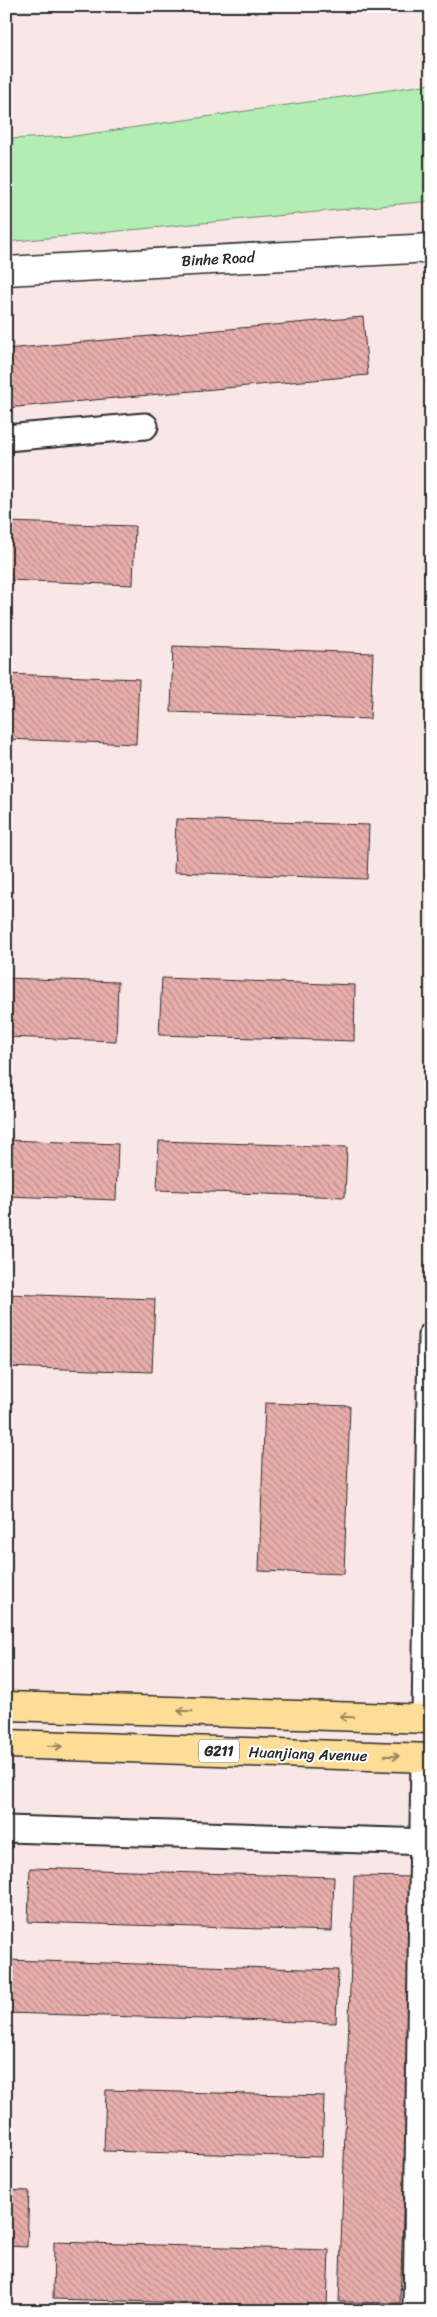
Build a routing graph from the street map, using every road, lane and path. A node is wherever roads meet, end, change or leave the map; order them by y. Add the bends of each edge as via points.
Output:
1 (431, 248) edge
2 (6, 271) edge
3 (145, 426) dead end
4 (6, 438) edge
5 (431, 1336) edge
6 (6, 1706) edge
7 (428, 1719) edge
8 (6, 1744) edge
9 (427, 1758) edge
10 (6, 1829) edge
11 (427, 1841) edge
12 (416, 2311) edge

1 - 2 main road, Binhe Road
3 - 4 street
5 - 7 street
7 -> 6 highway
8 -> 9 highway, Huanjiang Avenue / G211
9 - 11 street
10 - 11 street
11 - 12 street

